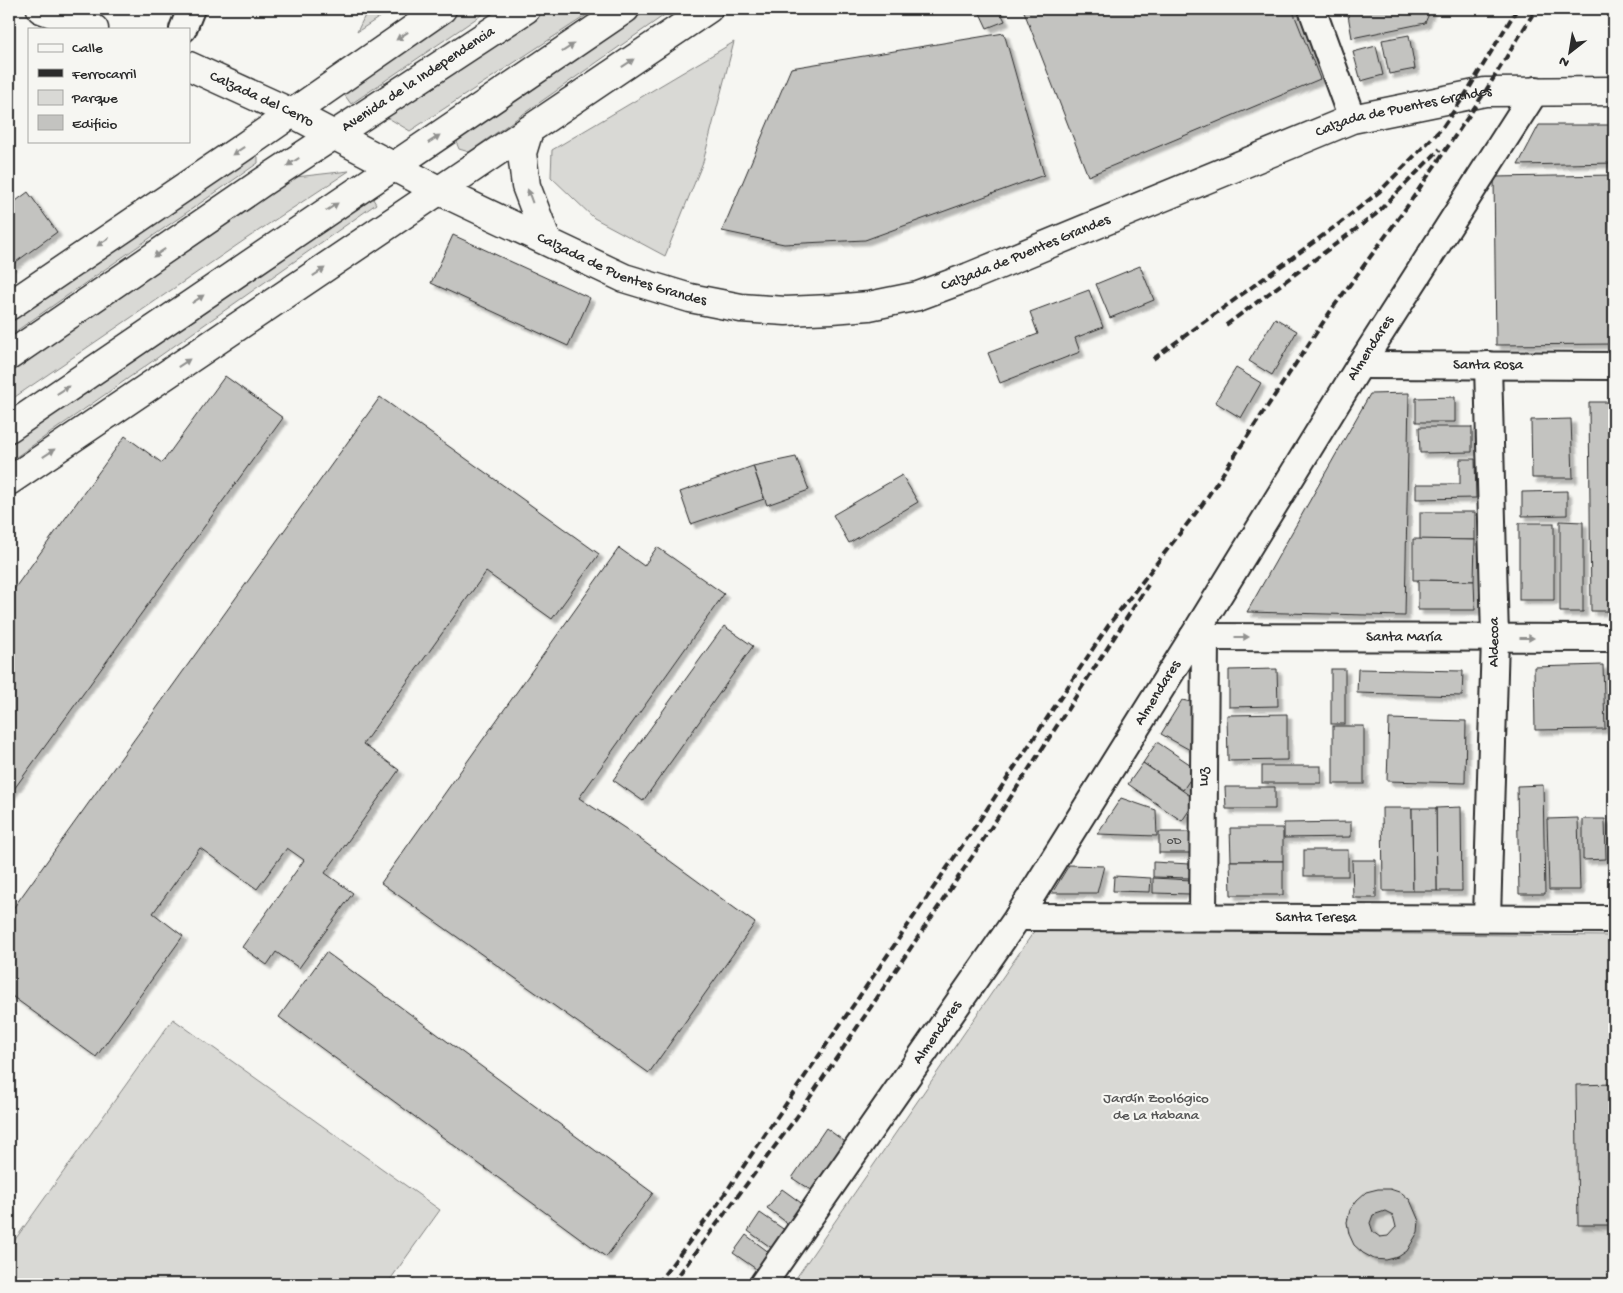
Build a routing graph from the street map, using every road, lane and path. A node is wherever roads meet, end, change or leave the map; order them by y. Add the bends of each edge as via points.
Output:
1 (41, 9) edge
2 (191, 9) edge
3 (442, 9) edge
4 (526, 9) edge
5 (625, 9) edge
6 (708, 9) edge
7 (1312, 9) edge
8 (91, 28) edge
9 (183, 28) edge
10 (190, 66) edge
11 (1536, 90) junction
12 (1614, 91) edge
13 (292, 113) junction
14 (1352, 119) junction
15 (529, 130) junction
16 (334, 135) junction
17 (394, 167) junction
18 (440, 191) junction
19 (547, 241) junction
20 (9, 306) edge
21 (9, 356) edge
22 (1360, 365) junction
23 (1488, 365) junction
24 (1614, 366) edge
25 (9, 428) edge
26 (9, 480) edge
27 (1199, 637) junction
28 (1495, 638) junction
29 (1614, 638) edge
30 (1018, 917) junction
31 (1203, 917) junction
32 (1487, 918) junction
33 (1614, 919) edge
34 (763, 1284) edge

1 - 8 main road
2 - 9 street
3 -> 13 main road
4 - 16 main road, Avenida de la Independencia
17 -> 5 main road
15 -> 6 main road
7 - 14 street
10 - 13 main road, Calzada del Cerro
11 - 12 main road, Calzada de Puentes Grandes
11 - 14 main road, Calzada de Puentes Grandes via 1485,92
11 - 22 street, Almendares
13 - 16 main road, Calzada del Cerro
13 -> 20 main road
14 - 19 main road, Calzada de Puentes Grandes via 969,277 918,296 869,306 786,311 741,308 624,278
15 - 18 main road
19 -> 15 main road via 526,186 522,153
16 - 17 main road, Calzada del Cerro
16 -> 21 main road, Avenida de la Independencia
17 - 18 main road, Calzada del Cerro
25 -> 17 main road
18 - 19 main road, Calzada de Puentes Grandes
26 -> 18 main road
22 - 23 street, Santa Rosa
22 - 27 street, Almendares
23 - 24 street, Santa Rosa
23 - 28 street, Aldecoa
27 -> 28 street, Santa María
27 - 30 street, Almendares
27 - 31 street, Luz
28 -> 29 street, Santa María
28 - 32 street, Aldecoa
30 - 31 street, Santa Teresa
30 - 34 street, Almendares
31 - 32 street, Santa Teresa
32 - 33 street, Santa Teresa

